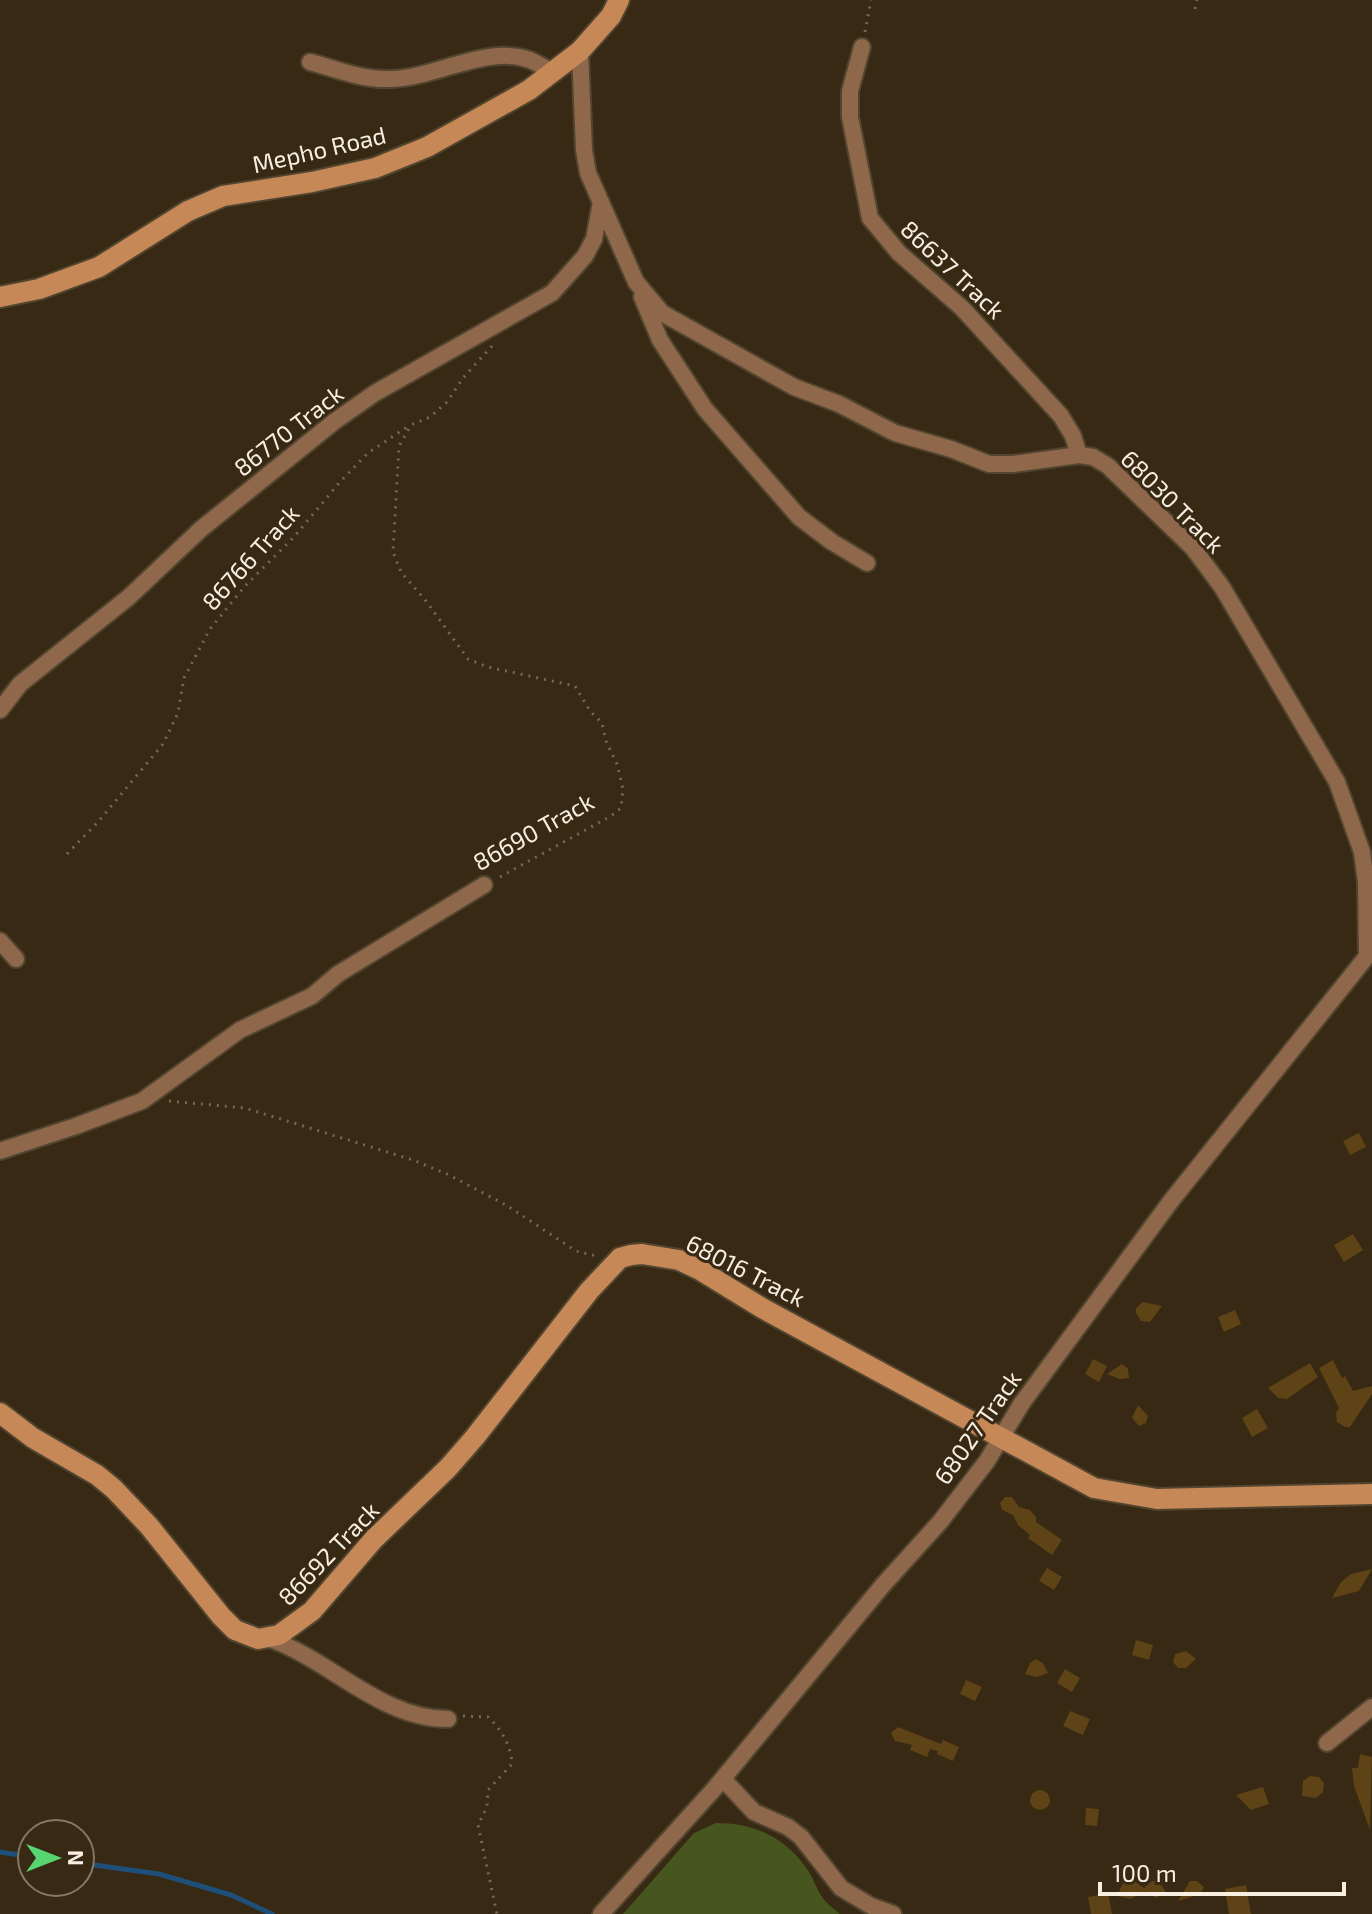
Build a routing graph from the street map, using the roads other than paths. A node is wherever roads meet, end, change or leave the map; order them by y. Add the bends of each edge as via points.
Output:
1 (619, 0) edge
2 (862, 47) road end
3 (580, 51) junction
4 (310, 62) dead end
5 (552, 72) junction
6 (601, 202) junction
7 (636, 282) junction
8 (0, 297) edge
9 (1079, 455) junction
10 (867, 563) dead end
11 (0, 710) edge
12 (484, 885) road end
13 (0, 941) edge
14 (1369, 953) edge
15 (16, 959) dead end
16 (0, 1151) edge
17 (620, 1258) joint
18 (0, 1413) edge
19 (1002, 1437) junction
20 (1372, 1494) edge
21 (270, 1639) junction
22 (1372, 1707) edge
23 (448, 1719) road end
24 (1327, 1743) dead end
25 (723, 1779) junction
26 (601, 1914) edge
27 (893, 1914) edge

1 - 3 street, Mepho Road
2 - 9 street, 86637 Track via 850,91 850,117 870,218 883,238 971,317 1061,416
3 - 5 street, Mepho Road
3 - 6 street via 584,150
4 - 5 street via 360,77 388,79 494,56 529,60
5 - 8 street, Mepho Road via 427,147 375,168 223,196 188,211 86,273
6 - 7 street
6 - 11 street, 86770 Track via 585,256 552,293 335,421 20,684
7 - 9 street via 676,323 794,387 895,433 989,464
7 - 10 street via 660,340 705,409 799,517
9 - 14 street, 68030 Track via 1108,466 1193,548 1322,755 1362,852
12 - 16 street, 86690 Track via 338,974 312,996 240,1030 142,1101
13 - 15 street
14 - 19 street, 68027 Track via 1171,1201
17 - 19 street, 68016 Track via 642,1254 679,1260
17 - 21 street, 86692 Track via 448,1468 374,1539 312,1611
18 - 21 street, 86692 Track via 114,1489 235,1630
19 - 20 street, 68016 Track via 1094,1488 1140,1497
19 - 25 street, 68027 Track via 940,1522
21 - 23 street via 400,1709
22 - 24 street
25 - 26 street, 68027 Track
25 - 27 street via 754,1812 801,1837 841,1888

